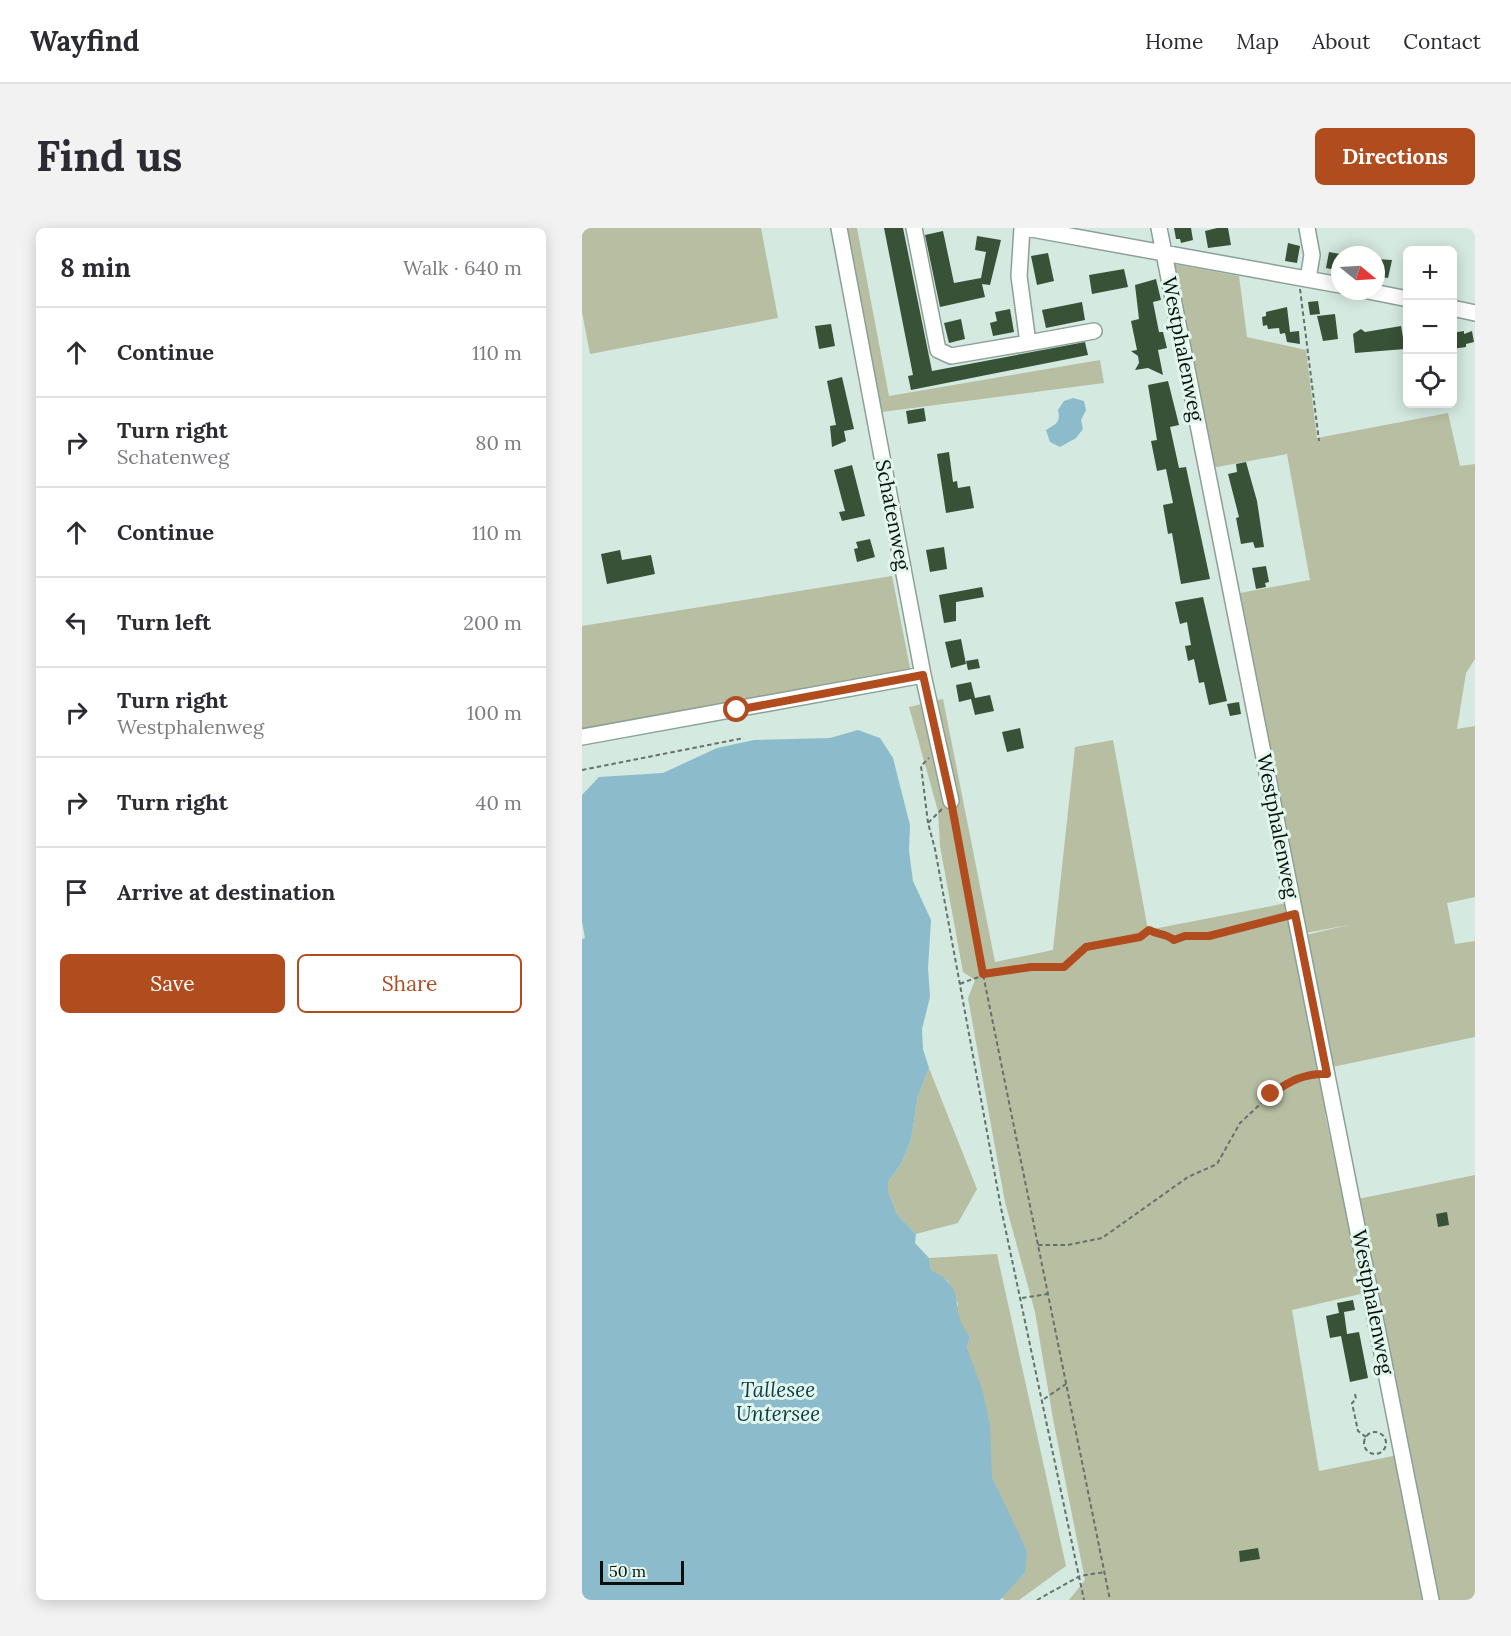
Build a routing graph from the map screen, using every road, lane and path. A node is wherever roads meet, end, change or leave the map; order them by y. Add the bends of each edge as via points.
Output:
1 (839, 228) edge
2 (914, 228) edge
3 (1022, 228) edge
4 (1026, 228) edge
5 (1159, 228) edge
6 (1307, 228) edge
7 (1061, 231) edge
8 (1164, 254) junction
9 (1305, 278) junction
10 (1331, 283) edge
11 (1385, 294) edge
12 (1403, 298) edge
13 (1457, 310) edge
14 (1475, 313) edge
15 (1094, 331) dead end
16 (1028, 343) junction
17 (1318, 441) dead end
18 (923, 675) junction
19 (582, 737) edge
20 (744, 738) dead end
21 (921, 765) dead end
22 (582, 770) edge
23 (951, 801) junction
24 (928, 823) junction
25 (1295, 914) junction
26 (983, 974) junction
27 (960, 984) junction
28 (1327, 1074) junction
29 (1038, 1245) junction
30 (1048, 1294) junction
31 (1022, 1298) junction
32 (1066, 1384) junction
33 (1355, 1394) dead end
34 (1043, 1400) junction
35 (1366, 1437) junction
36 (1105, 1572) junction
37 (1080, 1576) junction
38 (1036, 1600) edge
39 (1084, 1600) edge
40 (1110, 1600) edge
41 (1431, 1600) edge

1 - 18 street, Schatenweg
2 - 16 street via 938,350 951,356
3 - 16 street via 1019,276
4 - 7 street
5 - 8 street, Westphalenweg
6 - 9 street via 1312,255
7 - 8 street
8 - 9 street
8 - 25 street, Westphalenweg
9 - 10 street
9 - 17 path via 1299,292
11 - 12 street
13 - 14 street
15 - 16 street
18 - 19 street
18 - 23 street, Schatenweg
20 - 22 path
21 - 24 path
23 - 24 path
23 - 26 path
24 - 27 path
25 - 26 path via 1209,936 1174,940 1165,933 1149,930 1140,937 1086,947 1064,967
25 - 28 street, Westphalenweg
26 - 27 path
26 - 29 path
27 - 31 path via 1001,1208
28 - 29 path via 1295,1078 1271,1094 1240,1123 1217,1164 1188,1177 1102,1238 1068,1245
28 - 41 street, Westphalenweg
29 - 30 path
30 - 31 path
30 - 32 path
31 - 34 path
32 - 34 path
32 - 36 path
33 - 35 path via 1352,1403 1358,1431
34 - 37 path
35 - 35 path via 1364,1445 1368,1452 1384,1450 1382,1434 1373,1432
36 - 37 path
36 - 40 path
37 - 38 path
37 - 39 path

